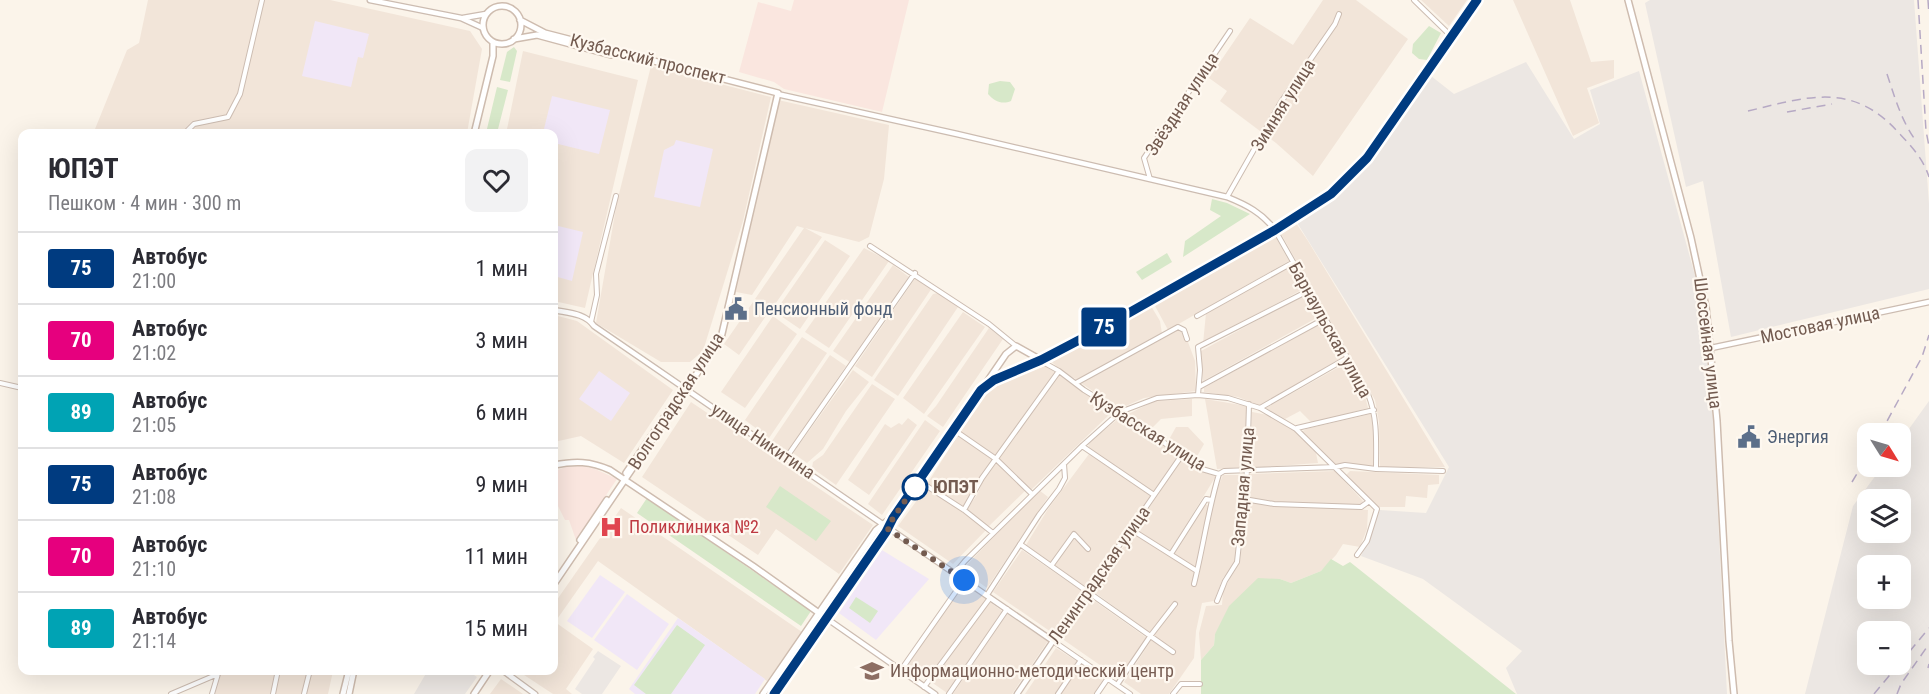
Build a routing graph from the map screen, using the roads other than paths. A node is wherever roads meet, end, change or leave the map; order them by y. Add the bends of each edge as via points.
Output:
1 (262, 0) edge
2 (370, 0) edge
3 (1414, 0) edge
4 (1477, 0) edge
5 (1628, 0) edge
6 (486, 14) junction
7 (1339, 14) dead end
8 (461, 18) junction
9 (520, 20) junction
10 (483, 28) junction
11 (1230, 31) dead end
12 (1452, 37) junction
13 (514, 39) junction
14 (493, 42) junction
15 (502, 44) junction
16 (776, 93) junction
17 (189, 129) edge
18 (477, 129) edge
19 (477, 129) edge
20 (1150, 180) junction
21 (616, 196) dead end
22 (1227, 197) junction
23 (1275, 230) junction
24 (870, 246) dead end
25 (1292, 263) junction
26 (915, 273) junction
27 (1308, 291) junction
28 (1929, 302) edge
29 (558, 311) edge
30 (1197, 315) dead end
31 (1324, 319) junction
32 (591, 322) junction
33 (1187, 339) dead end
34 (1016, 346) junction
35 (1711, 348) junction
36 (1032, 354) junction
37 (1347, 358) junction
38 (1041, 360) junction
39 (1030, 365) junction
40 (997, 367) junction
41 (1059, 371) junction
42 (1006, 374) junction
43 (0, 383) edge
44 (1076, 383) junction
45 (18, 387) edge
46 (1199, 387) junction
47 (686, 389) junction
48 (981, 390) junction
49 (1198, 395) junction
50 (1249, 404) junction
51 (1260, 408) junction
52 (1374, 410) junction
53 (1120, 412) junction
54 (1296, 429) junction
55 (954, 430) junction
56 (1082, 446) junction
57 (1182, 456) junction
58 (786, 458) junction
59 (996, 459) junction
60 (1064, 463) junction
61 (558, 466) edge
62 (1335, 467) junction
63 (1376, 469) junction
64 (1247, 471) junction
65 (1443, 471) dead end
66 (1219, 474) junction
67 (623, 480) junction
68 (919, 481) junction
69 (1032, 494) junction
70 (1154, 495) junction
71 (1244, 499) junction
72 (1211, 500) junction
73 (1368, 501) junction
74 (964, 510) junction
75 (893, 518) junction
76 (881, 523) junction
77 (888, 529) junction
78 (1132, 530) junction
79 (993, 533) junction
80 (1020, 544) junction
81 (1088, 549) dead end
82 (1171, 554) junction
83 (1357, 555) dead end
84 (1051, 566) junction
85 (1197, 571) junction
86 (558, 572) edge
87 (955, 573) junction
88 (558, 578) edge
89 (964, 580) junction
90 (1194, 584) dead end
91 (1087, 590) junction
92 (988, 597) junction
93 (1217, 601) dead end
94 (1175, 604) dead end
95 (1007, 609) junction
96 (818, 613) junction
97 (826, 619) junction
98 (1150, 635) junction
99 (1053, 641) junction
100 (1173, 652) dead end
101 (1081, 660) junction
102 (901, 670) junction
103 (216, 675) edge
104 (218, 675) edge
105 (277, 675) edge
106 (309, 675) edge
107 (348, 675) edge
108 (353, 675) edge
109 (489, 675) edge
110 (509, 675) edge
111 (1108, 678) junction
112 (1200, 684) dead end
113 (1117, 686) junction
114 (924, 687) junction
115 (171, 694) edge
116 (212, 694) edge
117 (273, 694) edge
118 (304, 694) edge
119 (344, 694) edge
120 (349, 694) edge
121 (476, 694) edge
122 (535, 694) edge
123 (763, 694) edge
124 (774, 694) edge
125 (936, 694) edge
126 (949, 694) edge
127 (1017, 694) edge
128 (1058, 694) edge
129 (1097, 694) edge
130 (1130, 694) edge
131 (1173, 694) edge
132 (1734, 694) edge

1 - 17 street via 240,94 228,117 194,124
2 - 8 street
3 - 12 street
4 - 12 main road
5 - 35 main road, Шоссейная улица via 1698,268
6 - 8 street
6 - 9 main road via 496,6 508,6
6 - 10 main road
7 - 22 street, Зимняя улица via 1281,102
8 - 10 street
9 - 13 main road
9 - 16 main road, Кузбасский проспект via 545,33
10 - 14 main road
11 - 20 street, Звёздная улица via 1144,158
12 - 23 main road via 1359,168 1318,204
13 - 15 main road
13 - 16 main road via 537,35
14 - 15 main road
14 - 18 main road
15 - 19 main road via 491,70
16 - 20 street
16 - 47 main road, Волгоградская улица via 723,331
20 - 22 street
21 - 32 street via 596,274 597,295
22 - 23 street via 1254,209
23 - 25 street, Барнаульская улица
23 - 38 main road
24 - 26 street
25 - 27 street, Барнаульская улица
25 - 30 street
26 - 34 street
26 - 58 street
27 - 31 street, Барнаульская улица
27 - 46 street via 1198,347
28 - 35 street, Мостовая улица
29 - 32 street, улица Никитина via 580,315
31 - 37 street, Барнаульская улица
31 - 46 street
32 - 47 street, улица Никитина
33 - 44 street via 1178,327
34 - 36 main road
34 - 40 main road
35 - 132 main road, Шоссейная улица
36 - 38 main road
36 - 39 main road
37 - 51 street, Западная улица
37 - 52 street, Барнаульская улица
38 - 39 main road
38 - 41 street, Кузбасская улица
39 - 42 main road
40 - 42 main road
40 - 48 main road
41 - 44 street, Кузбасская улица
41 - 59 street
42 - 48 main road
43 - 45 street
44 - 53 street, Кузбасская улица
46 - 49 street
47 - 58 street, улица Никитина
47 - 67 main road, Волгоградская улица
48 - 55 main road
49 - 50 street
49 - 53 street via 1157,398
50 - 51 street
50 - 64 street, Западная улица
51 - 54 street
52 - 54 street
52 - 63 street, Барнаульская улица
53 - 56 street
53 - 57 street, Кузбасская улица
54 - 62 street
55 - 59 street
55 - 68 main road
56 - 60 street
56 - 70 street
57 - 66 street, Кузбасская улица
57 - 70 street, Ленинградская улица
58 - 76 street, улица Никитина
59 - 69 street
59 - 74 street
60 - 69 street
60 - 80 street via 1065,478
61 - 67 main road via 573,461 597,464
62 - 63 street, Кузбасская улица
62 - 64 street, Кузбасская улица
62 - 73 street
63 - 65 street, Кузбасская улица
64 - 66 street, Кузбасская улица
64 - 71 street, Западная улица
66 - 72 street
67 - 86 main road
67 - 88 main road, Волгоградская улица
67 - 96 main road
68 - 74 street
68 - 75 main road
69 - 79 street
70 - 78 street, Ленинградская улица
71 - 73 street via 1361,507
71 - 93 street, Западная улица via 1237,562
72 - 82 street via 1206,499
72 - 85 street
73 - 83 street via 1377,510 1367,541
74 - 79 street
75 - 76 main road
75 - 77 main road
76 - 77 street, улица Никитина
76 - 96 main road
77 - 87 street
77 - 97 main road
78 - 82 street
78 - 91 street, Ленинградская улица
79 - 87 street
80 - 84 street
80 - 92 street
81 - 84 street via 1074,534
82 - 85 street
84 - 91 street
85 - 90 street
87 - 89 street
89 - 92 street
89 - 102 street
91 - 98 street
91 - 99 street, Ленинградская улица
92 - 95 street
92 - 114 street
94 - 98 street
95 - 99 street
95 - 126 street
96 - 97 main road
96 - 123 main road
97 - 102 street
97 - 124 main road
98 - 100 street
98 - 113 street
99 - 101 street
99 - 127 street, Ленинградская улица
101 - 111 street
101 - 128 street
102 - 114 street
103 - 115 street
104 - 116 street
105 - 117 street
106 - 118 street
107 - 119 main road
108 - 120 main road
109 - 121 main road
110 - 122 street
111 - 113 street
111 - 129 street
112 - 131 street via 1181,684
113 - 130 street
114 - 125 street

